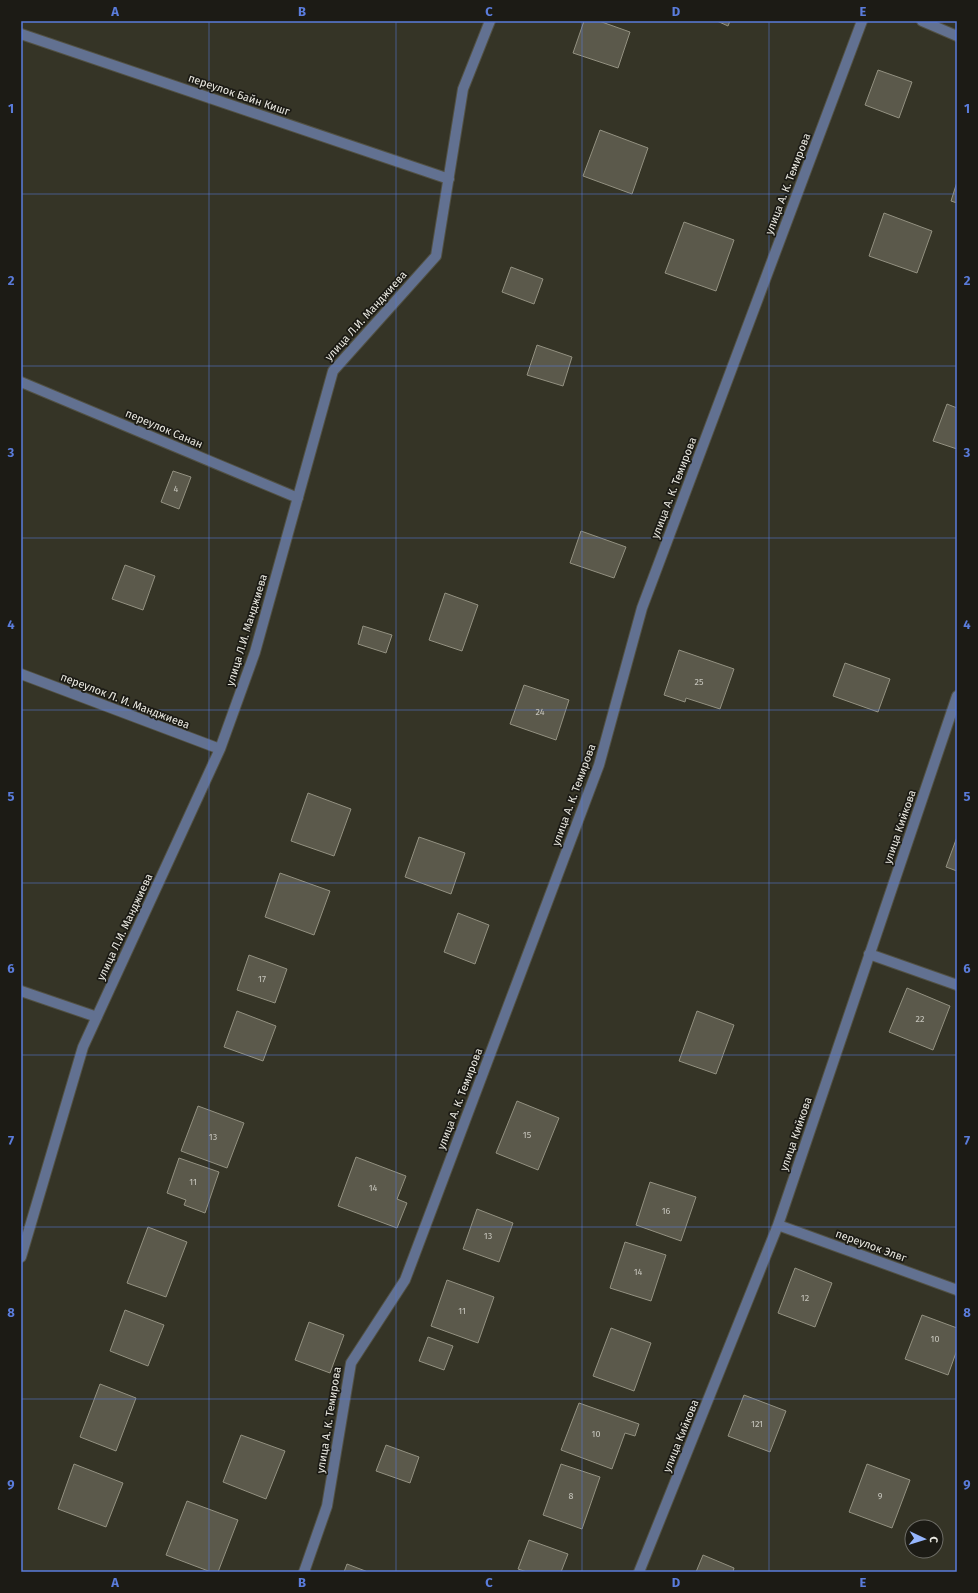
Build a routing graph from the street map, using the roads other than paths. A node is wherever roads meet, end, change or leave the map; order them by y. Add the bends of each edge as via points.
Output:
1 (490, 21) edge
2 (862, 21) edge
3 (922, 21) edge
4 (21, 34) edge
5 (957, 36) edge
6 (449, 179) junction
7 (21, 382) edge
8 (298, 498) junction
9 (21, 674) edge
10 (957, 696) edge
11 (220, 749) junction
12 (869, 954) junction
13 (957, 985) edge
14 (21, 991) edge
15 (97, 1017) junction
16 (778, 1225) junction
17 (21, 1257) edge
18 (957, 1290) edge
19 (304, 1572) edge
20 (639, 1572) edge

1 - 6 street, улица Л.И. Манджиева via 464,90
2 - 19 street, улица А. К. Темирова via 642,608 599,765 410,1265 404,1280 351,1363 327,1506
3 - 5 street
4 - 6 street, переулок Байн Кишг
6 - 8 street, улица Л.И. Манджиева via 436,256 333,371
7 - 8 street, переулок Санан
8 - 11 street, улица Л.И. Манджиева via 255,652
9 - 11 street, переулок Л. И. Манджиева
10 - 12 street, улица Кийкова
11 - 15 street, улица Л.И. Манджиева
12 - 13 street
12 - 16 street, улица Кийкова
14 - 15 street
15 - 17 street, улица Л.И. Манджиева via 83,1047
16 - 18 street, переулок Элвг
16 - 20 street, улица Кийкова

